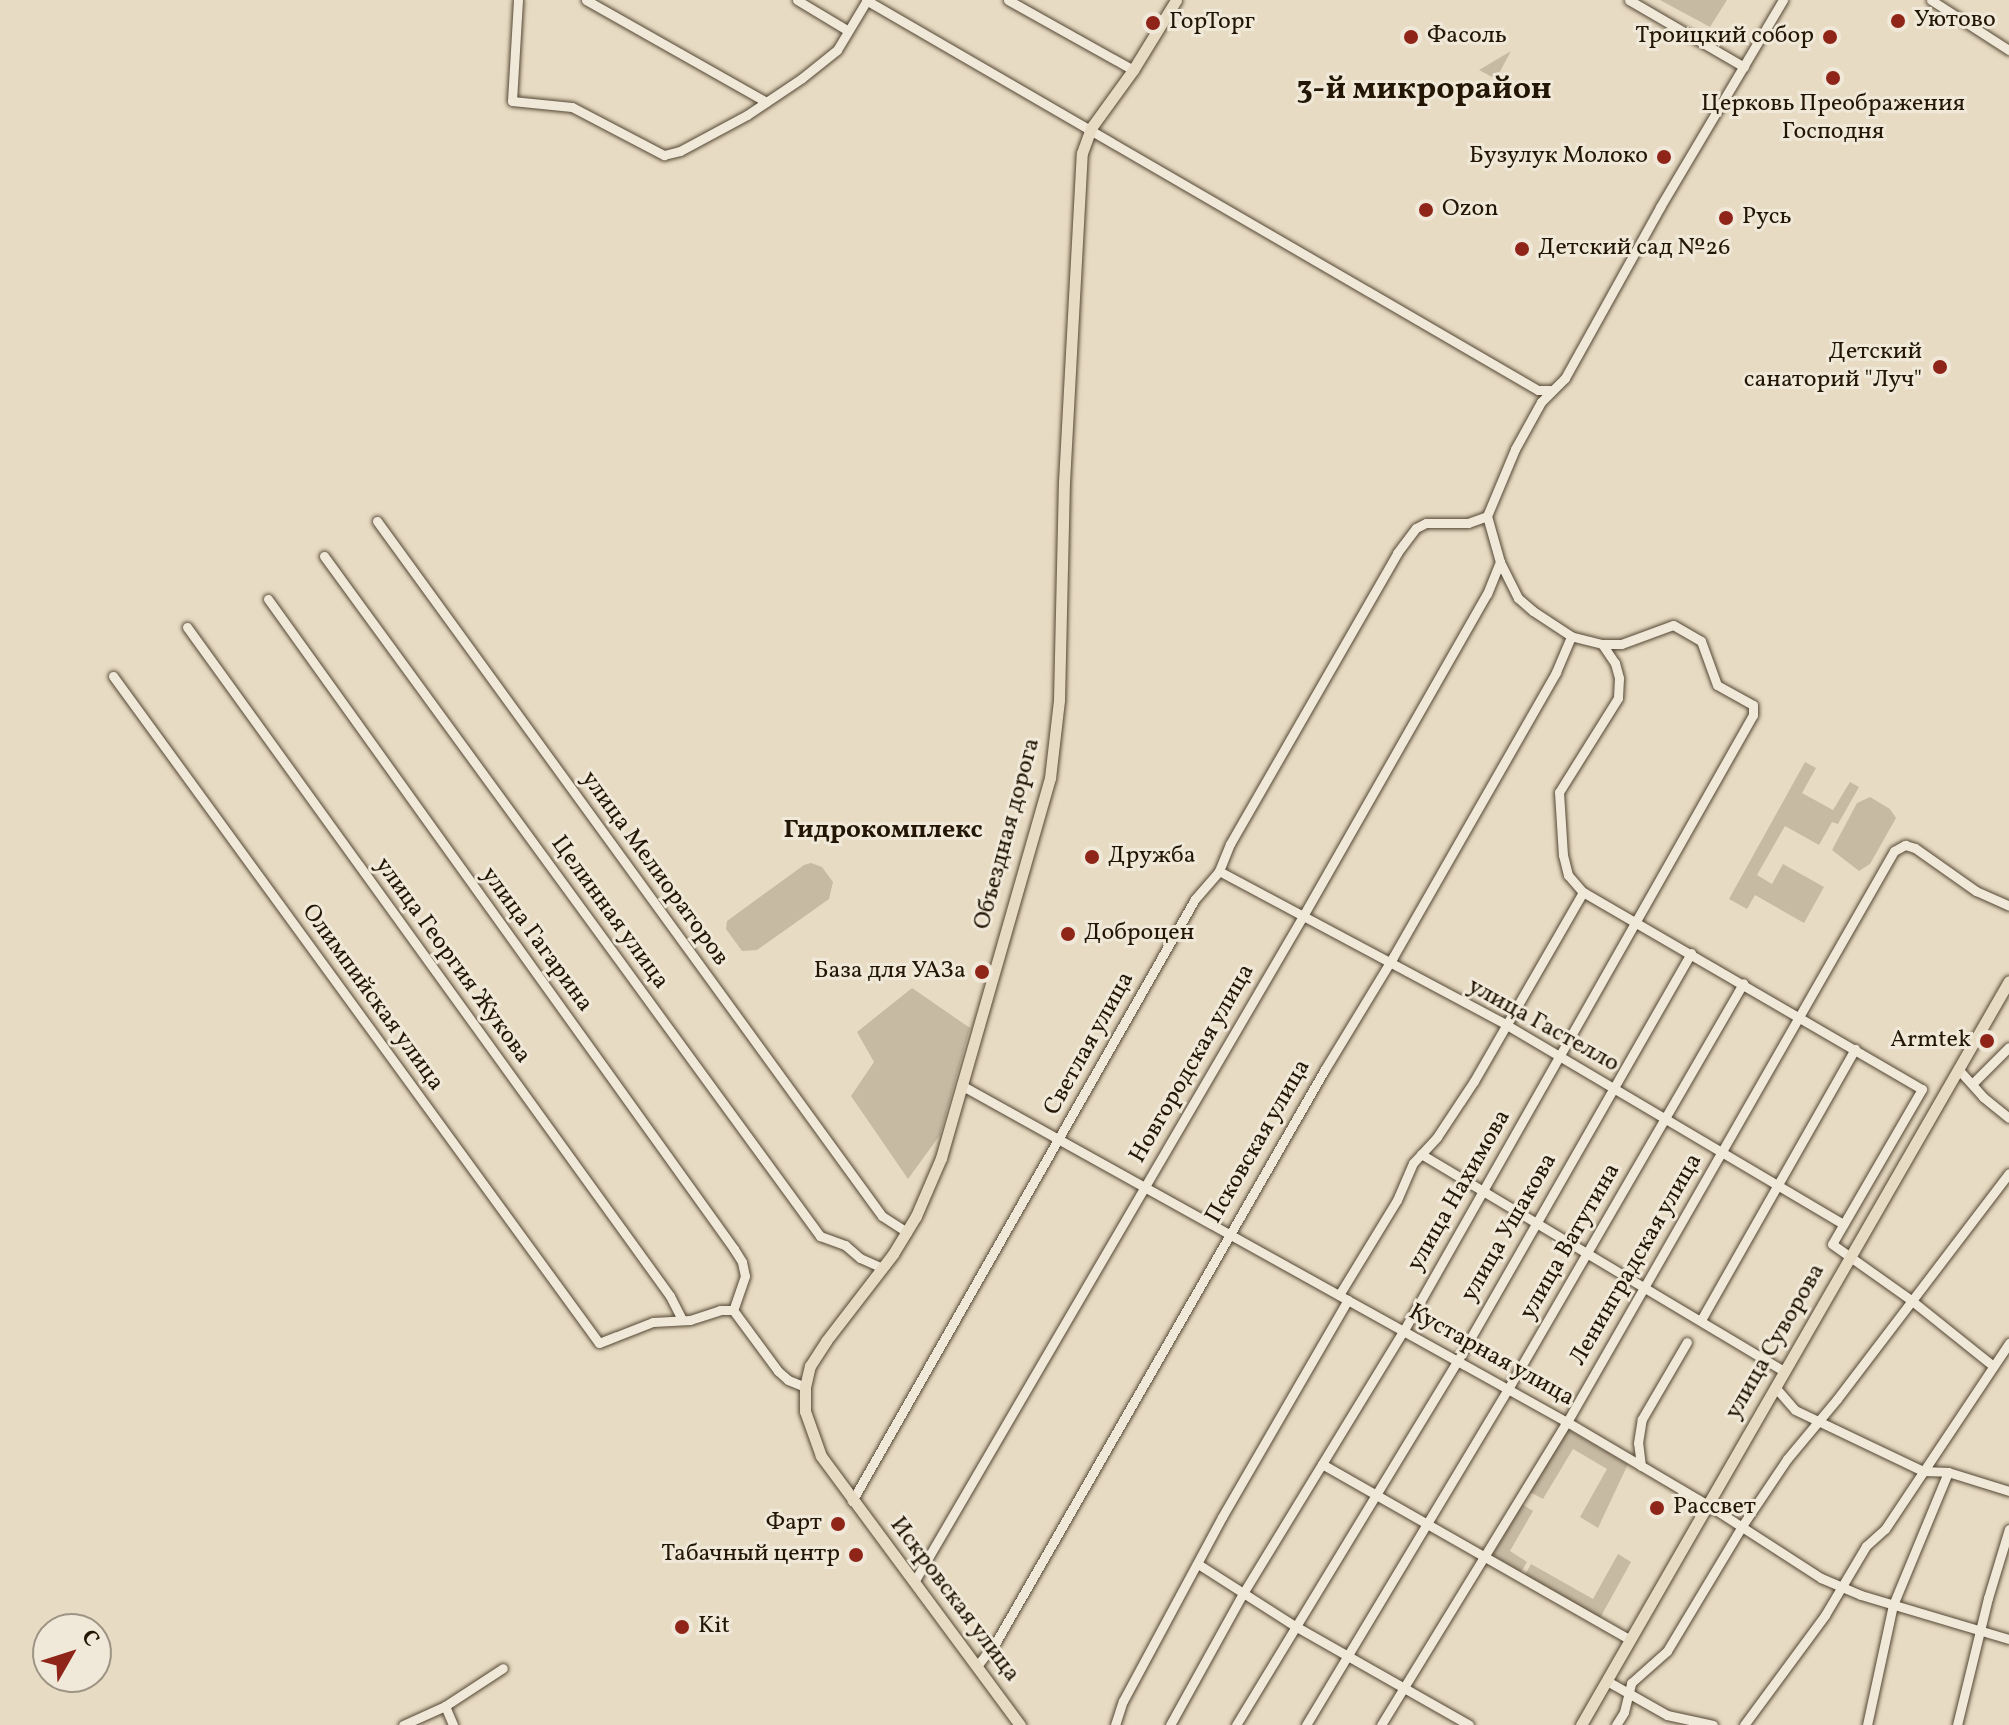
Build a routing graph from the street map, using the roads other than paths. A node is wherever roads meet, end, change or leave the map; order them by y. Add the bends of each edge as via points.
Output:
1 (518, 0) edge
2 (586, 0) edge
3 (797, 0) edge
4 (866, 0) edge
5 (1008, 0) edge
6 (1176, 0) edge
7 (1629, 0) edge
8 (1783, 0) edge
9 (1931, 0) edge
10 (847, 30) junction
11 (2009, 50) edge
12 (1744, 67) junction
13 (1133, 70) junction
14 (766, 102) junction
15 (1091, 128) junction
16 (1550, 390) junction
17 (1487, 516) junction
18 (377, 521) dead end
19 (324, 556) dead end
20 (1500, 562) junction
21 (268, 599) dead end
22 (187, 627) dead end
23 (1571, 636) junction
24 (1602, 644) junction
25 (113, 676) dead end
26 (1219, 871) junction
27 (1583, 892) junction
28 (2009, 906) edge
29 (1303, 916) junction
30 (1637, 923) junction
31 (1691, 953) junction
32 (1388, 962) junction
33 (2009, 981) edge
34 (1743, 983) junction
35 (1799, 1016) junction
36 (1505, 1024) junction
37 (2009, 1047) edge
38 (1855, 1049) junction
39 (1561, 1056) junction
40 (1958, 1069) junction
41 (1972, 1084) junction
42 (961, 1085) junction
43 (1613, 1088) junction
44 (2009, 1118) edge
45 (1666, 1119) junction
46 (1060, 1138) junction
47 (1722, 1151) junction
48 (1421, 1154) junction
49 (2009, 1173) edge
50 (1777, 1184) junction
51 (1144, 1187) junction
52 (1483, 1193) junction
53 (1536, 1222) junction
54 (1843, 1224) junction
55 (907, 1232) junction
56 (1229, 1235) junction
57 (1588, 1251) junction
58 (1851, 1256) junction
59 (882, 1268) junction
60 (1645, 1285) junction
61 (1344, 1297) junction
62 (1911, 1300) junction
63 (733, 1310) junction
64 (682, 1320) junction
65 (1701, 1320) junction
66 (1404, 1330) junction
67 (1687, 1342) dead end
68 (2009, 1343) edge
69 (1458, 1360) junction
70 (1993, 1366) junction
71 (1784, 1371) junction
72 (805, 1387) junction
73 (1775, 1387) junction
74 (1508, 1389) junction
75 (1818, 1420) junction
76 (1567, 1422) junction
77 (1322, 1464) junction
78 (1641, 1466) junction
79 (1923, 1471) junction
80 (1948, 1472) junction
81 (2009, 1491) edge
82 (1374, 1494) junction
83 (852, 1501) junction
84 (1708, 1505) junction
85 (1425, 1524) junction
86 (1742, 1526) junction
87 (2009, 1529) edge
88 (1482, 1558) junction
89 (1198, 1564) junction
90 (914, 1582) junction
91 (1841, 1587) junction
92 (1242, 1595) junction
93 (1893, 1605) junction
94 (1295, 1626) junction
95 (1982, 1632) junction
96 (2009, 1639) edge
97 (1630, 1640) junction
98 (1348, 1658) junction
99 (977, 1666) junction
100 (503, 1668) dead end
101 (1607, 1681) junction
102 (1403, 1687) junction
103 (1626, 1692) junction
104 (445, 1706) junction
105 (403, 1725) edge
106 (453, 1725) edge
107 (1020, 1725) edge
108 (1115, 1725) edge
109 (1170, 1725) edge
110 (1236, 1725) edge
111 (1306, 1725) edge
112 (1381, 1725) edge
113 (1469, 1725) edge
114 (1581, 1725) edge
115 (1616, 1725) edge
116 (1713, 1725) edge
117 (1744, 1725) edge
118 (1867, 1725) edge
119 (1957, 1725) edge

1 - 14 street via 512,101 557,103 664,155
2 - 14 street
3 - 10 street
4 - 10 street
4 - 15 street
5 - 13 street
6 - 13 main road, Объездная дорога
7 - 12 street
8 - 12 street
9 - 11 street
10 - 14 street via 837,50
12 - 16 street via 1565,378
13 - 15 main road, Объездная дорога
15 - 16 street via 1538,390
15 - 42 main road, Объездная дорога via 1078,193 1057,742
16 - 17 street via 1517,445
17 - 20 street
17 - 26 street, Светлая улица via 1416,528 1382,579
18 - 55 street, улица Мелиораторов via 882,1216
19 - 59 street, Целинная улица via 820,1236
20 - 23 street via 1518,598
20 - 29 street, Новгородская улица via 1487,594
21 - 63 street, улица Гагарина via 742,1262 745,1276
22 - 64 street, улица Георгия Жукова via 670,1296
23 - 24 street
23 - 32 street, Псковская улица via 1556,672
24 - 27 street via 1615,663 1618,698 1559,792 1563,855 1568,875
24 - 30 street, улица Нахимова via 1621,644 1673,625 1701,641 1717,685 1753,705 1753,715
25 - 64 street, Олимпийская улица via 599,1343 653,1322
26 - 29 street, улица Гастелло
26 - 46 street, Светлая улица via 1195,899
27 - 30 street
27 - 36 street
28 - 35 street, Ленинградская улица via 1905,845 1894,851
29 - 32 street, улица Гастелло
29 - 51 street, Новгородская улица
30 - 31 street
30 - 39 street, улица Нахимова
31 - 34 street
31 - 43 street, улица Ушакова
32 - 36 street, улица Гастелло
32 - 56 street, Псковская улица
33 - 40 main road, улица Суворова
34 - 35 street
34 - 45 street, улица Ватутина
35 - 38 street
35 - 47 street, Ленинградская улица
36 - 39 street, улица Гастелло
36 - 48 street via 1474,1081
37 - 41 street
38 - 50 street
38 - 54 street via 1922,1089
39 - 43 street, улица Гастелло
39 - 52 street, улица Нахимова
40 - 41 street
40 - 58 main road, улица Суворова
41 - 44 street
42 - 46 street, Кустарная улица
42 - 55 main road, Объездная дорога via 941,1158
43 - 45 street, улица Гастелло
43 - 53 street, улица Ушакова
45 - 47 street, улица Гастелло
45 - 57 street, улица Ватутина
46 - 51 street, Кустарная улица
46 - 83 street, Светлая улица
47 - 50 street, улица Гастелло
47 - 60 street, Ленинградская улица
48 - 52 street
48 - 61 street
49 - 62 street
50 - 54 street, улица Гастелло
50 - 65 street
51 - 56 street, Кустарная улица
51 - 90 street, Новгородская улица
52 - 53 street
52 - 66 street, улица Нахимова
53 - 57 street
53 - 69 street, улица Ушакова
54 - 58 street via 1832,1244
55 - 59 main road, Объездная дорога
56 - 61 street, Кустарная улица
56 - 99 street, Псковская улица via 1011,1616
57 - 60 street
57 - 74 street, улица Ватутина
58 - 62 street
58 - 71 main road, улица Суворова
59 - 72 main road, Объездная дорога via 826,1341 810,1366
60 - 65 street
60 - 76 street, Ленинградская улица
61 - 66 street, Кустарная улица
61 - 89 street
62 - 70 street
62 - 75 street
63 - 64 street
63 - 72 street via 778,1371
65 - 71 street
66 - 69 street, Кустарная улица
66 - 77 street, улица Нахимова
67 - 78 street via 1642,1419
68 - 70 street
69 - 74 street, Кустарная улица
69 - 82 street, улица Ушакова
70 - 79 street
71 - 73 main road, улица Суворова
72 - 83 main road, Объездная дорога via 810,1432
73 - 75 street via 1795,1410
73 - 84 main road, улица Суворова
74 - 76 street, Кустарная улица
74 - 85 street, улица Ватутина
75 - 79 street
75 - 86 street
76 - 78 street, Кустарная улица
76 - 88 street, Ленинградская улица
77 - 82 street
77 - 92 street, улица Нахимова
78 - 84 street, Кустарная улица
79 - 80 street
79 - 91 street
80 - 81 street
80 - 93 street
82 - 85 street
82 - 94 street, улица Ушакова
83 - 90 main road, Искровская улица
84 - 86 street, Кустарная улица
84 - 97 main road, улица Суворова
85 - 88 street
85 - 98 street, улица Ватутина
86 - 91 street, Кустарная улица
86 - 103 street via 1667,1651
87 - 95 street
88 - 97 street
88 - 102 street, Ленинградская улица
89 - 92 street
89 - 108 street
90 - 99 main road, Искровская улица
91 - 93 street, Кустарная улица
91 - 117 street
92 - 94 street
92 - 109 street, улица Нахимова
93 - 95 street, Кустарная улица
93 - 118 street
94 - 98 street
94 - 110 street, улица Ушакова
95 - 96 street, Кустарная улица
95 - 119 street
97 - 101 main road, улица Суворова
98 - 102 street
98 - 111 street, улица Ватутина
99 - 107 main road, Искровская улица
100 - 104 street
101 - 103 street
101 - 114 main road, улица Суворова
102 - 112 street, Ленинградская улица
102 - 113 street
103 - 115 street
103 - 116 street via 1667,1715
104 - 105 street
104 - 106 street

